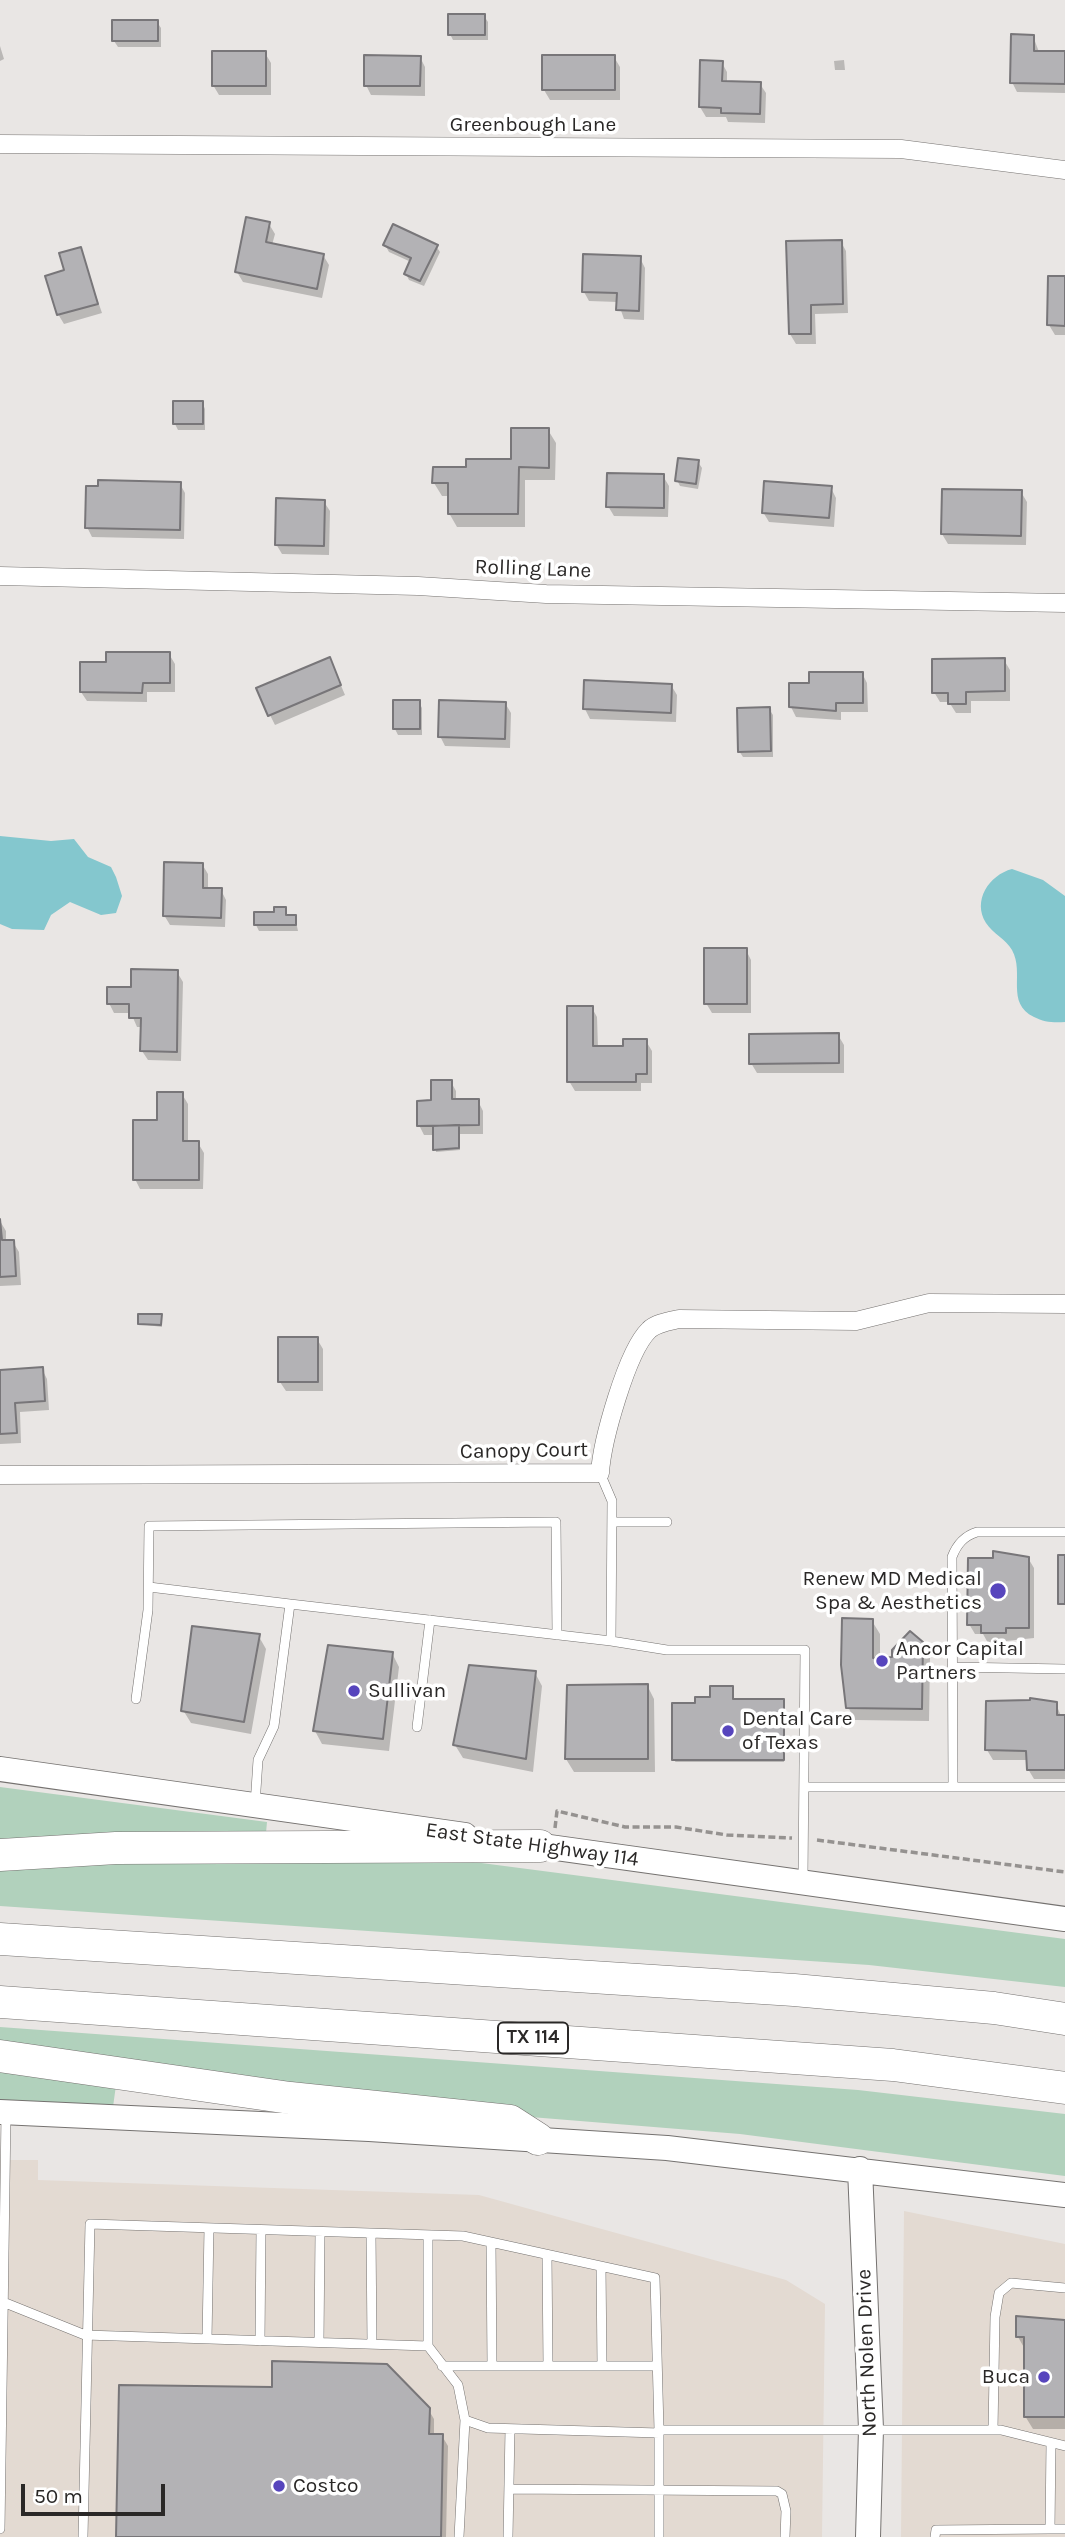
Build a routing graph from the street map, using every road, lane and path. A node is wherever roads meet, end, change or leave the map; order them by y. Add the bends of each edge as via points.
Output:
1 (0, 144) edge
2 (1065, 170) edge
3 (0, 576) edge
4 (1065, 603) edge
5 (1065, 1304) edge
6 (600, 1473) junction
7 (0, 1475) edge
8 (612, 1522) junction
9 (667, 1522) dead end
10 (1065, 1532) edge
11 (149, 1587) junction
12 (290, 1604) junction
13 (430, 1620) junction
14 (557, 1634) junction
15 (611, 1641) junction
16 (953, 1667) junction
17 (1065, 1669) edge
18 (136, 1699) dead end
19 (417, 1727) dead end
20 (0, 1769) edge
21 (953, 1786) junction
22 (805, 1787) junction
23 (1065, 1787) edge
24 (255, 1807) junction
25 (540, 1846) junction
26 (0, 1854) edge
27 (803, 1884) junction
28 (1058, 1914) edge
29 (0, 1938) edge
30 (0, 2002) edge
31 (1065, 2019) edge
32 (0, 2056) edge
33 (1065, 2088) edge
34 (3, 2113) edge
35 (538, 2139) junction
36 (860, 2169) junction
37 (1065, 2195) edge
38 (209, 2228) junction
39 (261, 2230) junction
40 (320, 2232) junction
41 (371, 2234) junction
42 (428, 2235) junction
43 (491, 2242) junction
44 (547, 2255) junction
45 (601, 2266) junction
46 (1065, 2288) edge
47 (3, 2302) junction
48 (85, 2335) junction
49 (207, 2339) junction
50 (260, 2340) junction
51 (319, 2342) junction
52 (372, 2344) junction
53 (428, 2346) junction
54 (442, 2366) junction
55 (492, 2366) junction
56 (548, 2366) junction
57 (602, 2366) junction
58 (657, 2366) junction
59 (464, 2420) junction
60 (510, 2429) junction
61 (871, 2429) junction
62 (993, 2430) junction
63 (659, 2432) junction
64 (1051, 2443) junction
65 (1065, 2446) edge
66 (510, 2489) junction
67 (659, 2490) junction
68 (0, 2529) edge
69 (1050, 2529) junction
70 (1065, 2529) edge
71 (83, 2537) edge
72 (459, 2537) edge
73 (508, 2537) edge
74 (659, 2537) edge
75 (785, 2537) edge
76 (868, 2537) edge
77 (935, 2537) edge

1 - 2 street, Greenbough Lane via 901,149
3 - 4 street, Rolling Lane via 418,586 546,594
5 - 6 street, Canopy Court via 929,1303 856,1321 679,1319 651,1327 635,1346 601,1452
6 - 7 street, Canopy Court
6 - 8 lane via 612,1501
8 - 9 lane
8 - 15 lane
10 - 16 lane via 977,1532 956,1547 952,1557
11 - 12 lane
11 - 14 lane via 149,1526 556,1522
11 - 18 lane
12 - 13 lane
12 - 24 lane via 274,1726 258,1760
13 - 14 lane
13 - 19 lane
14 - 15 lane
15 - 22 lane via 667,1650 805,1650
16 - 17 lane
16 - 21 lane
20 - 24 main road, East State Highway 114
21 - 22 lane
21 - 23 lane
22 - 27 lane
24 - 25 main road, East State Highway 114
25 - 26 highway via 116,1848
25 - 27 main road, East State Highway 114
27 - 28 main road, East State Highway 114
29 - 31 highway via 794,1990
30 - 33 highway, TX 114 via 893,2064
32 - 35 highway via 290,2098 510,2121
34 - 35 main road
34 - 47 lane
35 - 36 main road
36 - 37 main road
36 - 61 main road, North Nolen Drive
38 - 39 lane
38 - 48 lane via 90,2224
38 - 49 lane
39 - 40 lane
39 - 50 lane
40 - 41 lane
40 - 51 lane
41 - 42 lane
41 - 52 lane
42 - 43 lane
42 - 53 lane
43 - 44 lane
43 - 55 lane
44 - 45 lane
44 - 56 lane
45 - 57 lane
45 - 58 lane via 655,2278
46 - 62 lane via 1011,2283 999,2293
47 - 48 lane
47 - 68 lane
48 - 49 lane
48 - 71 lane
49 - 50 lane
50 - 51 lane
51 - 52 lane
52 - 53 lane
53 - 54 lane
54 - 55 lane
54 - 59 lane via 458,2385
55 - 56 lane
56 - 57 lane
57 - 58 lane
58 - 63 lane
59 - 60 lane
59 - 72 lane
60 - 63 lane
60 - 66 lane
61 - 62 lane
61 - 63 lane
61 - 76 main road, North Nolen Drive
62 - 64 lane
63 - 67 lane
64 - 65 lane
64 - 69 lane
66 - 67 lane
66 - 73 lane
67 - 74 lane
67 - 75 lane via 777,2491 786,2511
69 - 70 lane
69 - 77 lane via 936,2530

